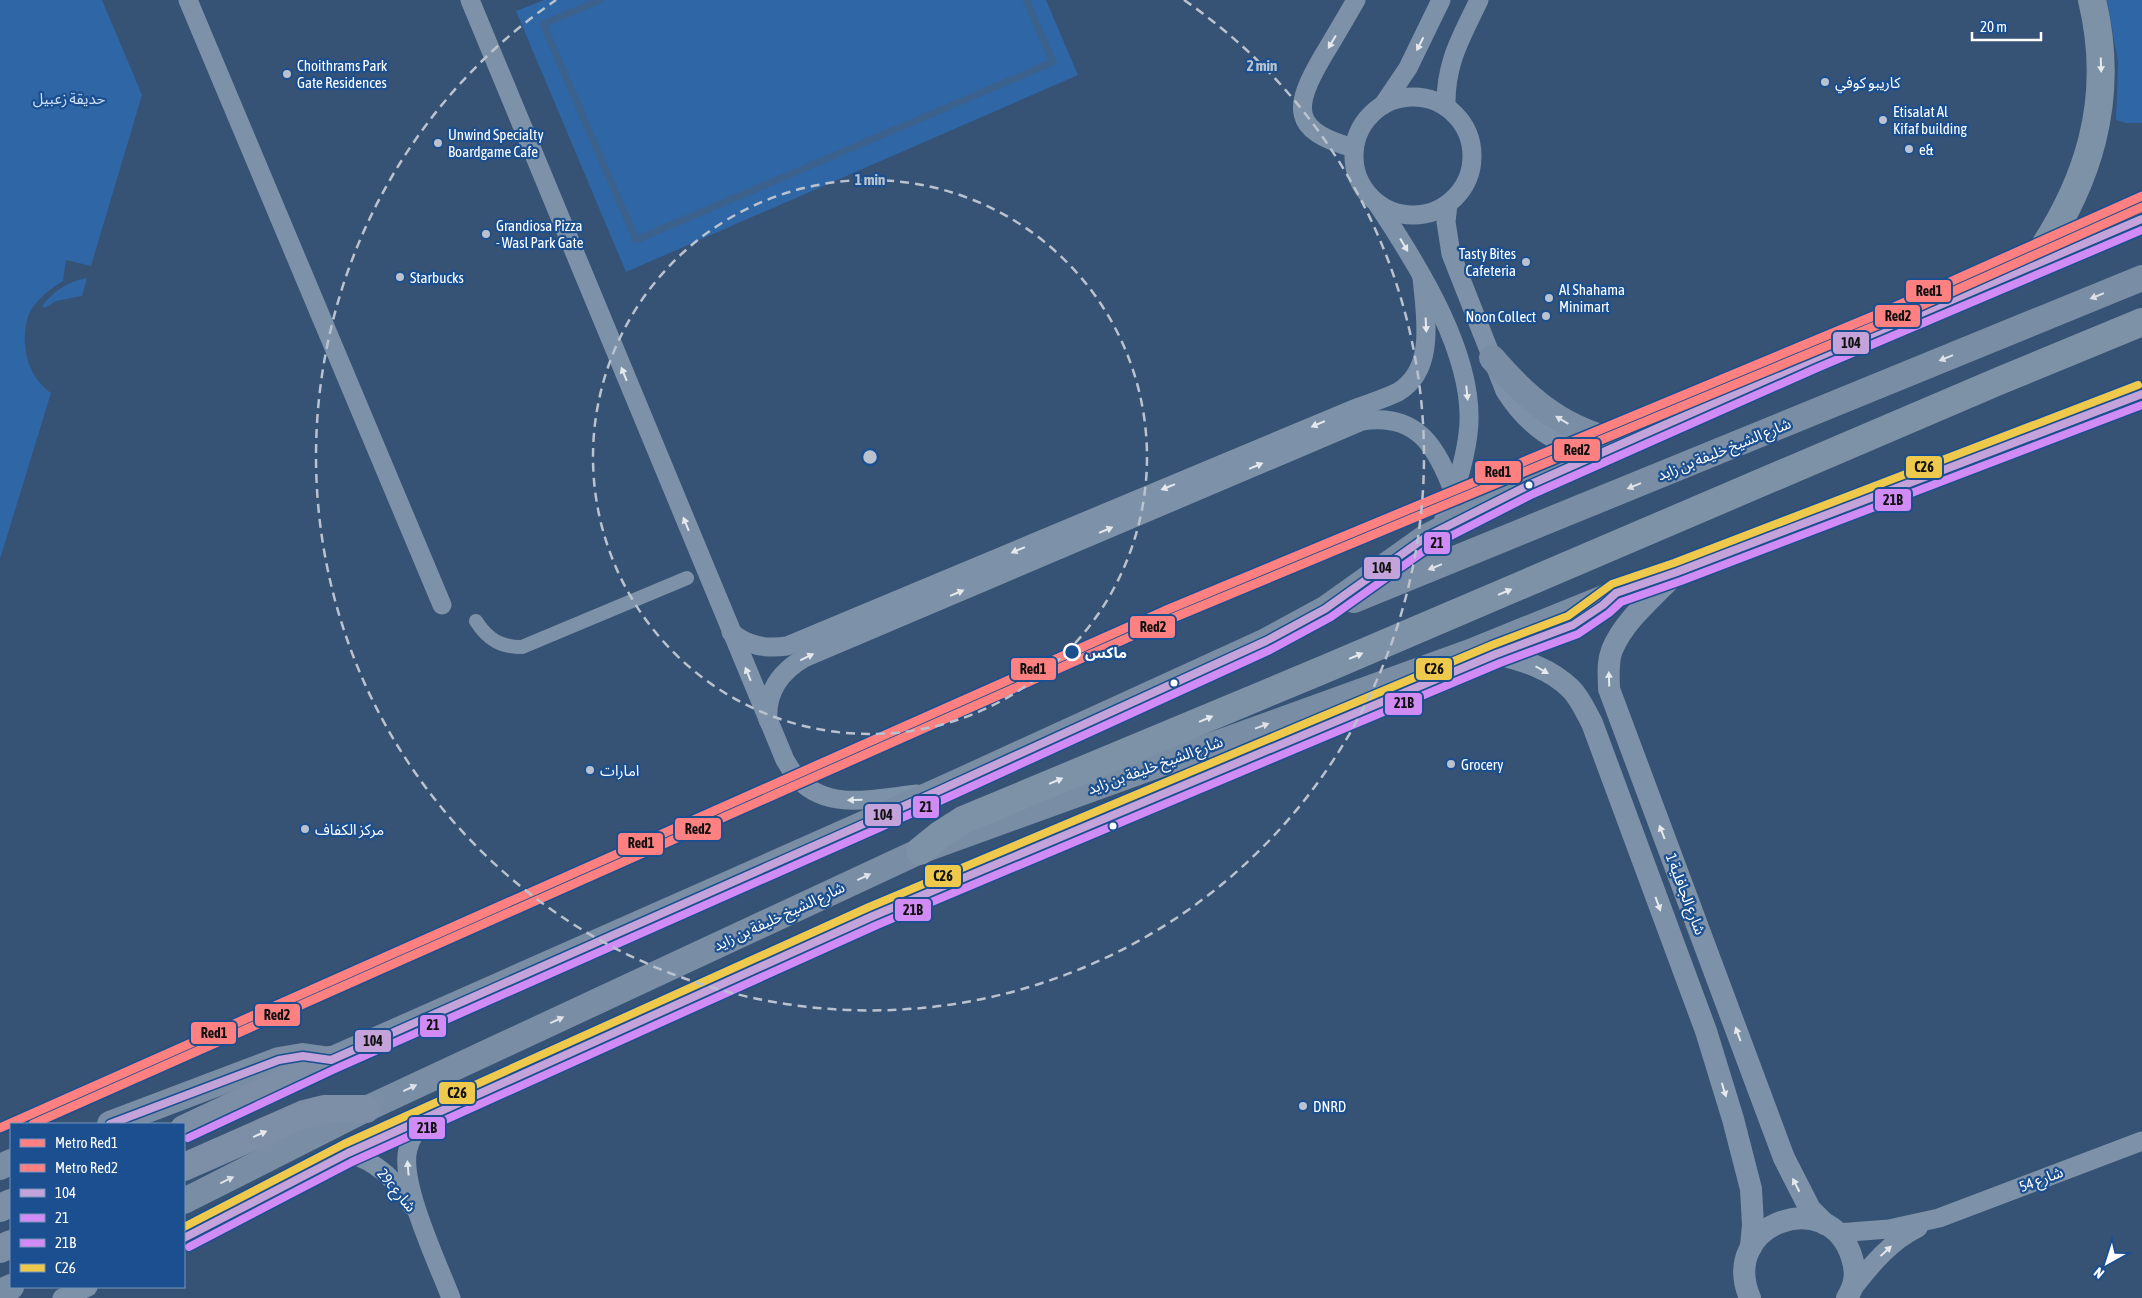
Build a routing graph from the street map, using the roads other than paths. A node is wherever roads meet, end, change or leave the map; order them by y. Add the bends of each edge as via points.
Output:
1 (188, 0) edge
2 (470, 0) edge
3 (1356, 0) edge
4 (1442, 0) edge
5 (1479, 0) edge
6 (2092, 0) edge
7 (1382, 105) junction
8 (1446, 107) junction
9 (1354, 148) junction
10 (1377, 204) junction
11 (1448, 204) junction
12 (2142, 219) edge
13 (2031, 266) junction
14 (1422, 276) junction
15 (2142, 278) edge
16 (2142, 322) edge
17 (1492, 358) junction
18 (2142, 394) edge
19 (1623, 443) junction
20 (1595, 455) junction
21 (1454, 493) junction
22 (1440, 529) junction
23 (1677, 572) junction
24 (687, 578) dead end
25 (1616, 593) junction
26 (442, 605) dead end
27 (1306, 620) junction
28 (476, 622) dead end
29 (731, 632) junction
30 (1496, 654) junction
31 (768, 724) junction
32 (938, 791) junction
33 (920, 851) junction
34 (331, 1060) junction
35 (366, 1109) junction
36 (425, 1119) junction
37 (113, 1123) edge
38 (185, 1129) edge
39 (2142, 1141) edge
40 (348, 1153) junction
41 (185, 1168) edge
42 (185, 1200) edge
43 (418, 1216) junction
44 (1939, 1218) junction
45 (1831, 1228) junction
46 (185, 1237) edge
47 (1751, 1247) junction
48 (86, 1288) edge
49 (1851, 1293) edge
50 (62, 1298) edge
51 (451, 1298) edge
52 (1750, 1298) edge

1 - 26 street
29 -> 2 street
3 -> 9 street via 1308,82 1302,103 1303,113 1314,132 1330,142
4 -> 7 street via 1408,68
5 - 8 street via 1452,56
6 -> 13 highway via 2101,75 2096,129 2071,201
7 - 8 street via 1414,96
7 - 9 street via 1359,131
8 - 11 street via 1463,124 1472,146 1471,170 1462,192
9 - 10 street via 1357,176
10 - 11 street via 1398,214 1422,216
10 -> 14 street
11 - 17 street via 1446,222 1451,254
12 - 13 main road, شارع الشيخ خليفة بن زايد
13 - 19 main road, شارع الشيخ خليفة بن زايد
14 -> 21 street via 1458,357 1467,388 1468,434
14 -> 29 street via 1426,346 1416,373 1394,394 787,646 758,646
15 -> 27 main road, شارع الشيخ خليفة بن زايد
33 -> 16 highway via 963,820
19 -> 17 main road via 1583,432 1562,421 1521,390
17 - 20 street via 1505,391 1527,420 1558,442
18 - 23 main road, شارع الشيخ خليفة بن زايد
19 - 20 main road, شارع الشيخ خليفة بن زايد
20 - 22 main road, شارع الشيخ خليفة بن زايد
21 - 22 street
31 -> 21 street via 773,688 791,665 804,658 1362,421 1387,419 1419,432 1443,465
22 - 27 main road, شارع الشيخ خليفة بن زايد
23 - 25 main road, شارع الشيخ خليفة بن زايد
45 -> 23 street, شارع الجافلية 1 via 1810,1209 1784,1158 1610,689 1612,651 1635,616
24 - 28 street via 522,647 501,645
25 - 30 main road via 1603,606 1573,625
33 -> 25 main road, شارع الشيخ خليفة بن زايد via 1470,652
27 - 32 main road, شارع الشيخ خليفة بن زايد
31 -> 29 street
30 - 36 street via 873,916
30 -> 47 street, شارع الجافلية 1 via 1540,668 1572,690 1592,723 1706,1031 1730,1110 1751,1189 1754,1225
32 -> 31 street via 838,801 816,793 798,779 784,760
32 - 34 main road, شارع الشيخ خليفة بن زايد
35 -> 33 main road, شارع الشيخ خليفة بن زايد
34 - 37 main road via 303,1056 279,1060
34 - 38 main road, شارع الشيخ خليفة بن زايد
41 -> 35 main road, شارع الشيخ خليفة بن زايد via 304,1114 324,1109
42 -> 35 main road
36 - 40 street
43 -> 36 street, 29c شارع via 407,1171 408,1150 414,1133
39 - 44 street, شارع 54
40 - 43 street, 29c شارع via 375,1164 392,1179
40 - 46 street
43 - 51 street, 29c شارع
44 - 45 street, شارع 54 via 1889,1230
49 -> 44 street, شارع 54 via 1871,1265 1891,1246
45 - 47 street via 1804,1218 1783,1220 1764,1230
45 - 49 street, شارع الجافلية 1 via 1849,1248 1855,1267
47 - 52 street, شارع الجافلية 1 via 1744,1272
48 - 50 street

